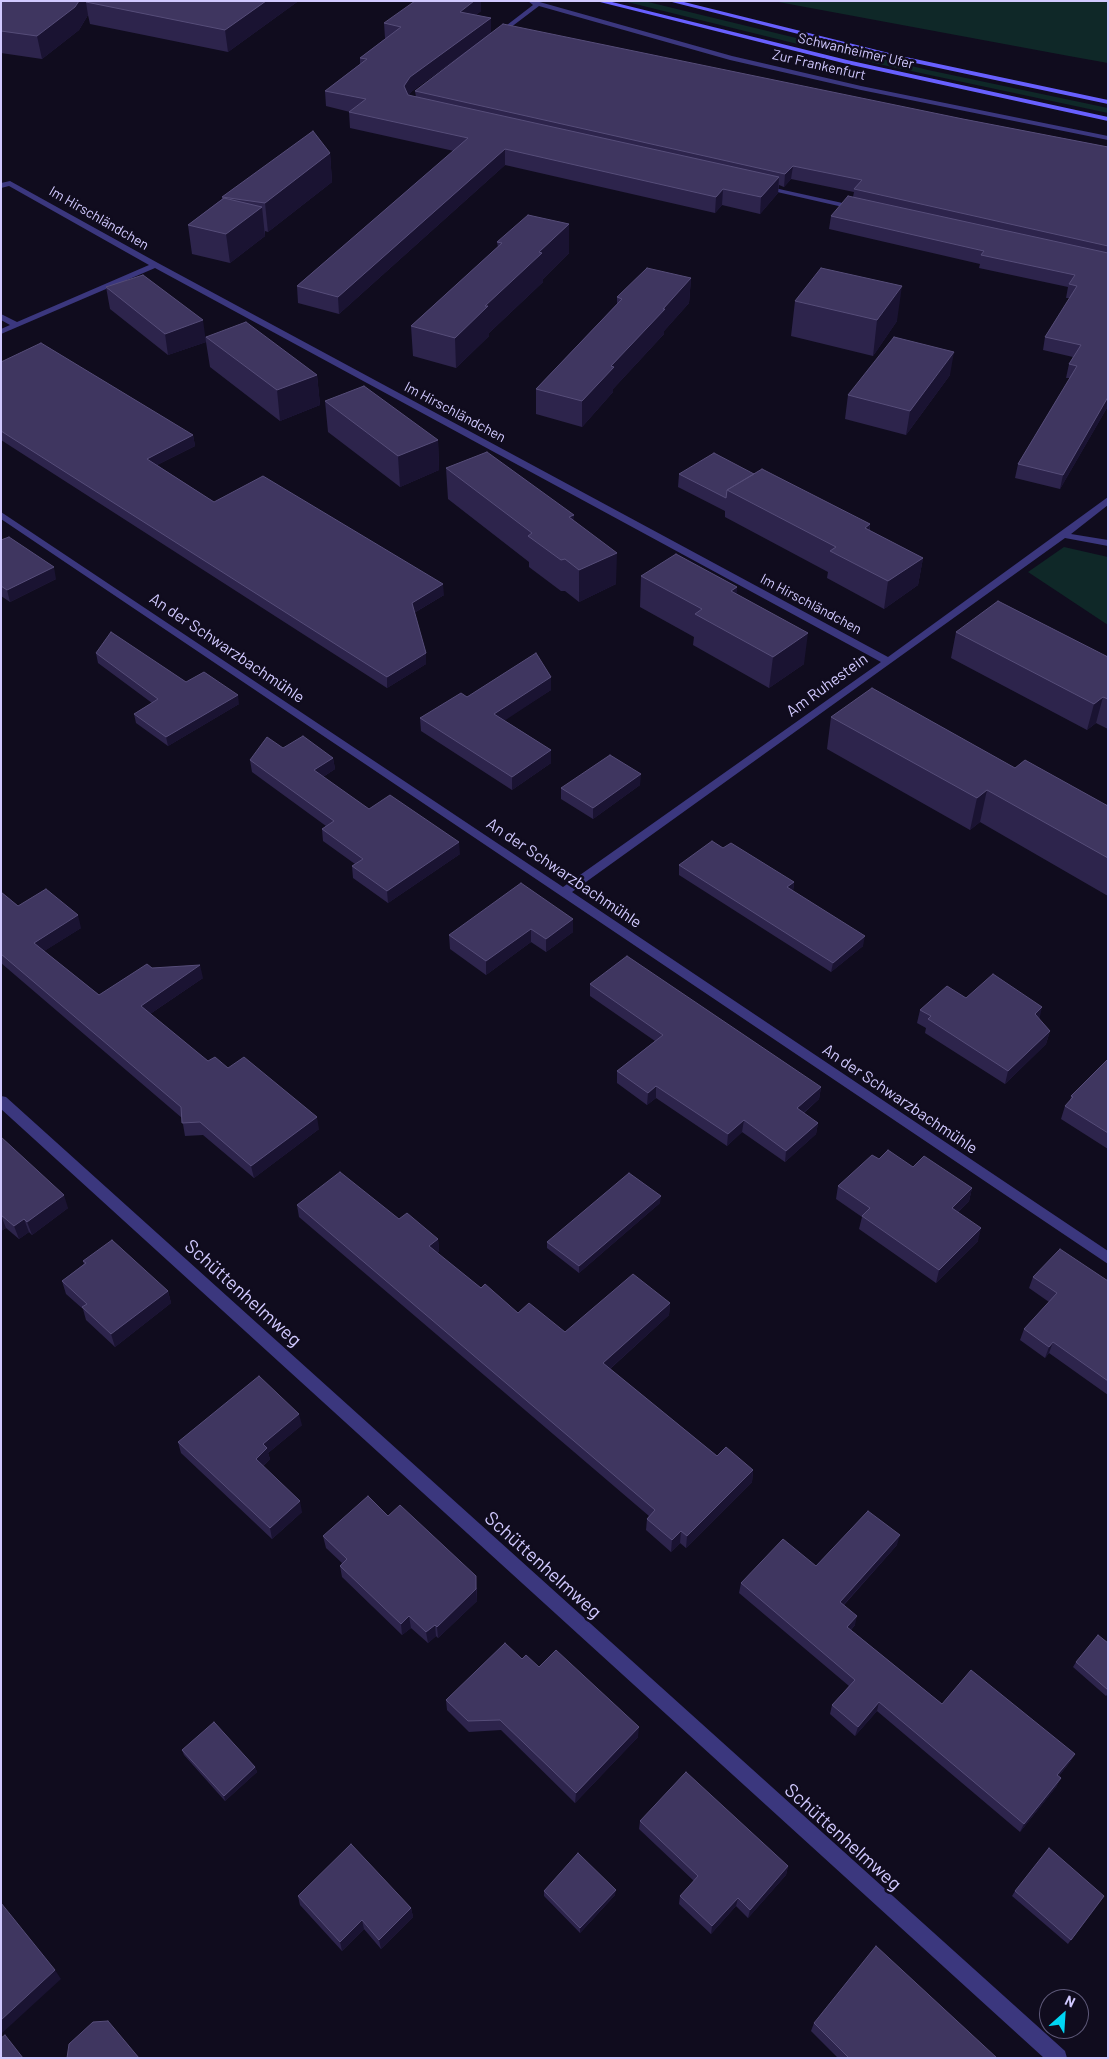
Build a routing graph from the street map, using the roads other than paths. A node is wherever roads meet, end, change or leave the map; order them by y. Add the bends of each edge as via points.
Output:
1 (528, 1) edge
2 (599, 1) edge
3 (672, 1) edge
4 (538, 4) junction
5 (492, 39) edge
6 (1108, 102) edge
7 (1108, 119) edge
8 (1108, 138) edge
9 (1, 186) edge
10 (760, 186) edge
11 (867, 210) edge
12 (155, 265) junction
13 (1, 316) edge
14 (17, 325) junction
15 (1, 332) edge
16 (1108, 500) edge
17 (1, 515) edge
18 (1063, 536) junction
19 (1108, 543) edge
20 (888, 661) junction
21 (564, 892) junction
22 (1, 1101) edge
23 (1108, 1258) edge
24 (1058, 2058) edge

1 - 4 street, Zur Frankenfurt
2 - 7 main road, Schwanheimer Ufer via 847,62
3 - 6 main road, Schwanheimer Ufer via 891,56
4 - 5 street
4 - 8 street, Zur Frankenfurt via 730,58
9 - 12 street, Im Hirschländchen via 10,183
10 - 11 street
12 - 14 street
12 - 20 street, Im Hirschländchen
13 - 14 street
14 - 15 street
16 - 18 street, Am Ruhestein
17 - 21 street, An der Schwarzbachmühle
18 - 19 street
18 - 20 street, Am Ruhestein
20 - 21 street, Am Ruhestein
21 - 23 street, An der Schwarzbachmühle
22 - 24 street, Schüttenhelmweg

